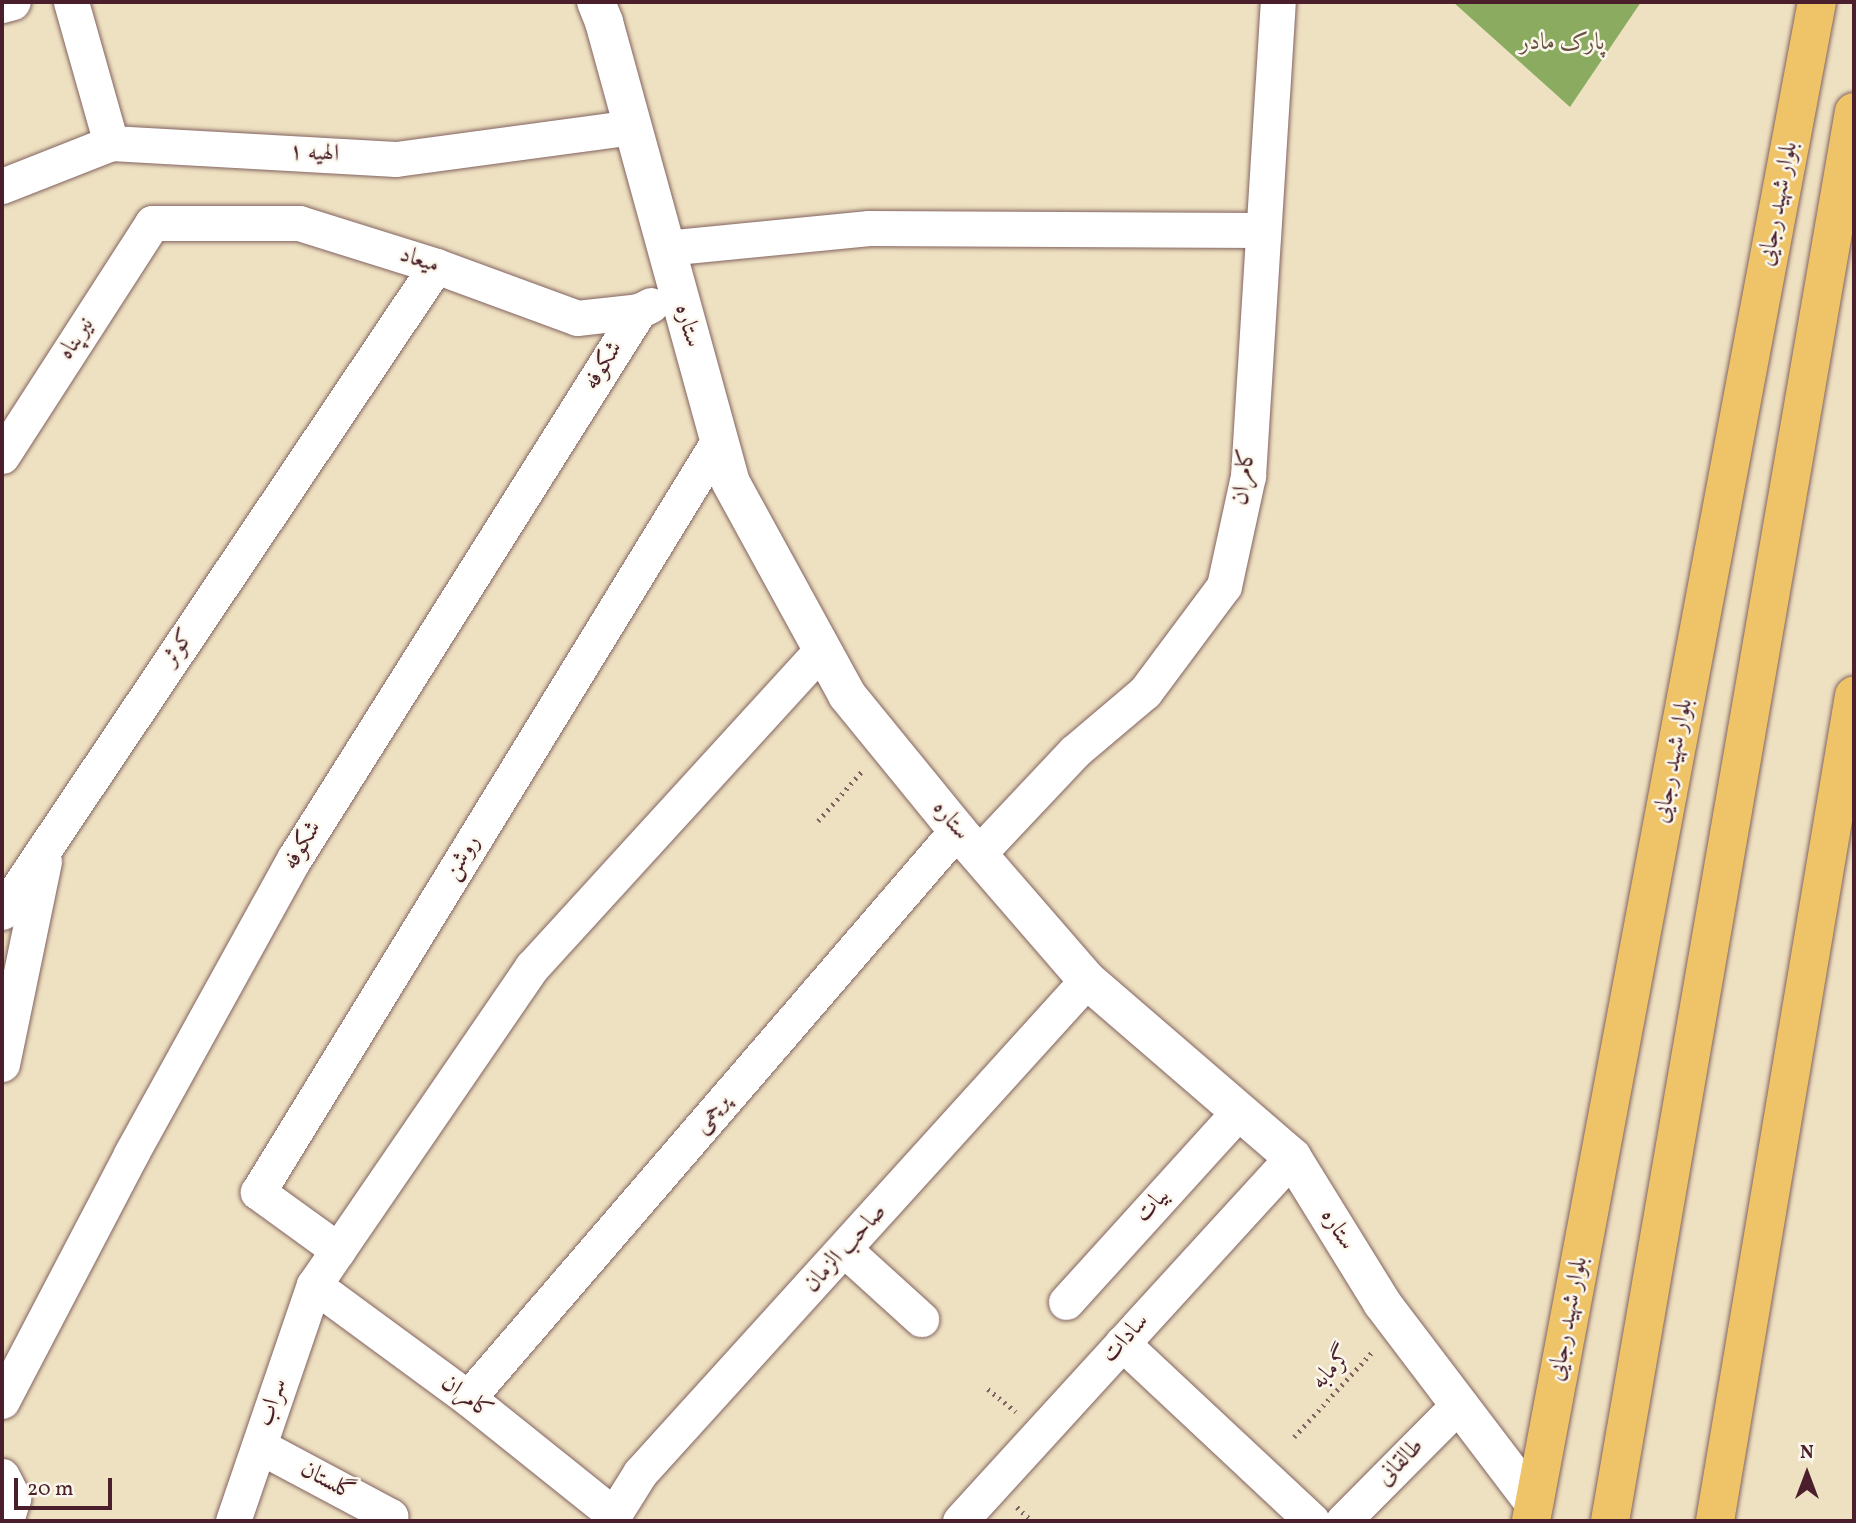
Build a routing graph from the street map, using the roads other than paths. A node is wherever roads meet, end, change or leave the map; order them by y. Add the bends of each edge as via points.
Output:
1 (13, 2) edge
2 (71, 2) edge
3 (596, 2) edge
4 (1278, 2) edge
5 (1817, 2) edge
6 (2, 5) edge
7 (1854, 112) edge
8 (632, 127) junction
9 (111, 143) junction
10 (2, 186) edge
11 (152, 223) joint
12 (1264, 230) junction
13 (664, 248) junction
14 (436, 266) junction
15 (677, 292) junction
16 (639, 311) junction
17 (719, 440) junction
18 (2, 456) edge
19 (822, 649) junction
20 (1854, 696) edge
21 (967, 842) junction
22 (47, 844) junction
23 (2, 912) edge
24 (1087, 980) junction
25 (2, 1063) edge
26 (1239, 1111) junction
27 (1292, 1157) junction
28 (338, 1250) junction
29 (845, 1250) junction
30 (314, 1285) junction
31 (1066, 1302) dead end
32 (921, 1319) dead end
33 (1122, 1343) junction
34 (468, 1398) junction
35 (2, 1401) edge
36 (1458, 1404) junction
37 (259, 1446) junction
38 (2, 1476) edge
39 (1533, 1512) edge
40 (612, 1518) edge
41 (6, 1521) edge
42 (233, 1521) edge
43 (388, 1521) edge
44 (960, 1521) edge
45 (1312, 1521) edge
46 (1343, 1521) edge
47 (1611, 1521) edge
48 (1715, 1521) edge

1 - 6 street
2 - 9 street
3 - 8 street, ستاره
4 - 12 street, کامران
5 - 39 highway, بلوار شهید رجایی
7 - 47 highway
8 - 9 street, الهیه ۱ via 396,159
8 - 13 street, ستاره
9 - 10 street, الهیه ۱
11 - 14 street, میعاد via 299,223
11 - 18 street, نیرپناه
12 - 13 street via 869,228
12 - 21 street, کامران via 1248,476 1224,586 1145,692
13 - 15 street, ستاره
14 - 16 street, میعاد via 577,318
14 - 22 street, کوثر
15 - 16 street, میعاد
15 - 17 street, ستاره
16 - 35 street, شکوفه via 294,859 131,1154
17 - 19 street, ستاره via 730,481
17 - 28 street, روشن via 258,1192
19 - 21 street, ستاره via 847,695
19 - 28 street, سراب via 532,967
20 - 48 highway
21 - 24 street, ستاره
21 - 34 street, پرچمی
22 - 23 street
22 - 25 street, کوثر
24 - 26 street, ستاره
24 - 29 street, صاحب الزمان
26 - 27 street, ستاره
26 - 31 street, بیات
27 - 33 street, سادات
27 - 36 street, ستاره via 1398,1324
28 - 30 street, سراب
29 - 32 street
29 - 40 street, صاحب الزمان via 640,1474
30 - 34 street, کامران
30 - 37 street, سراب
33 - 44 street, سادات
33 - 45 street
34 - 40 street, کامران
36 - 39 street, ستاره
36 - 46 street, طالقانی
37 - 42 street, سراب
37 - 43 street, گلستان via 390,1516
38 - 41 street via 13,1499

